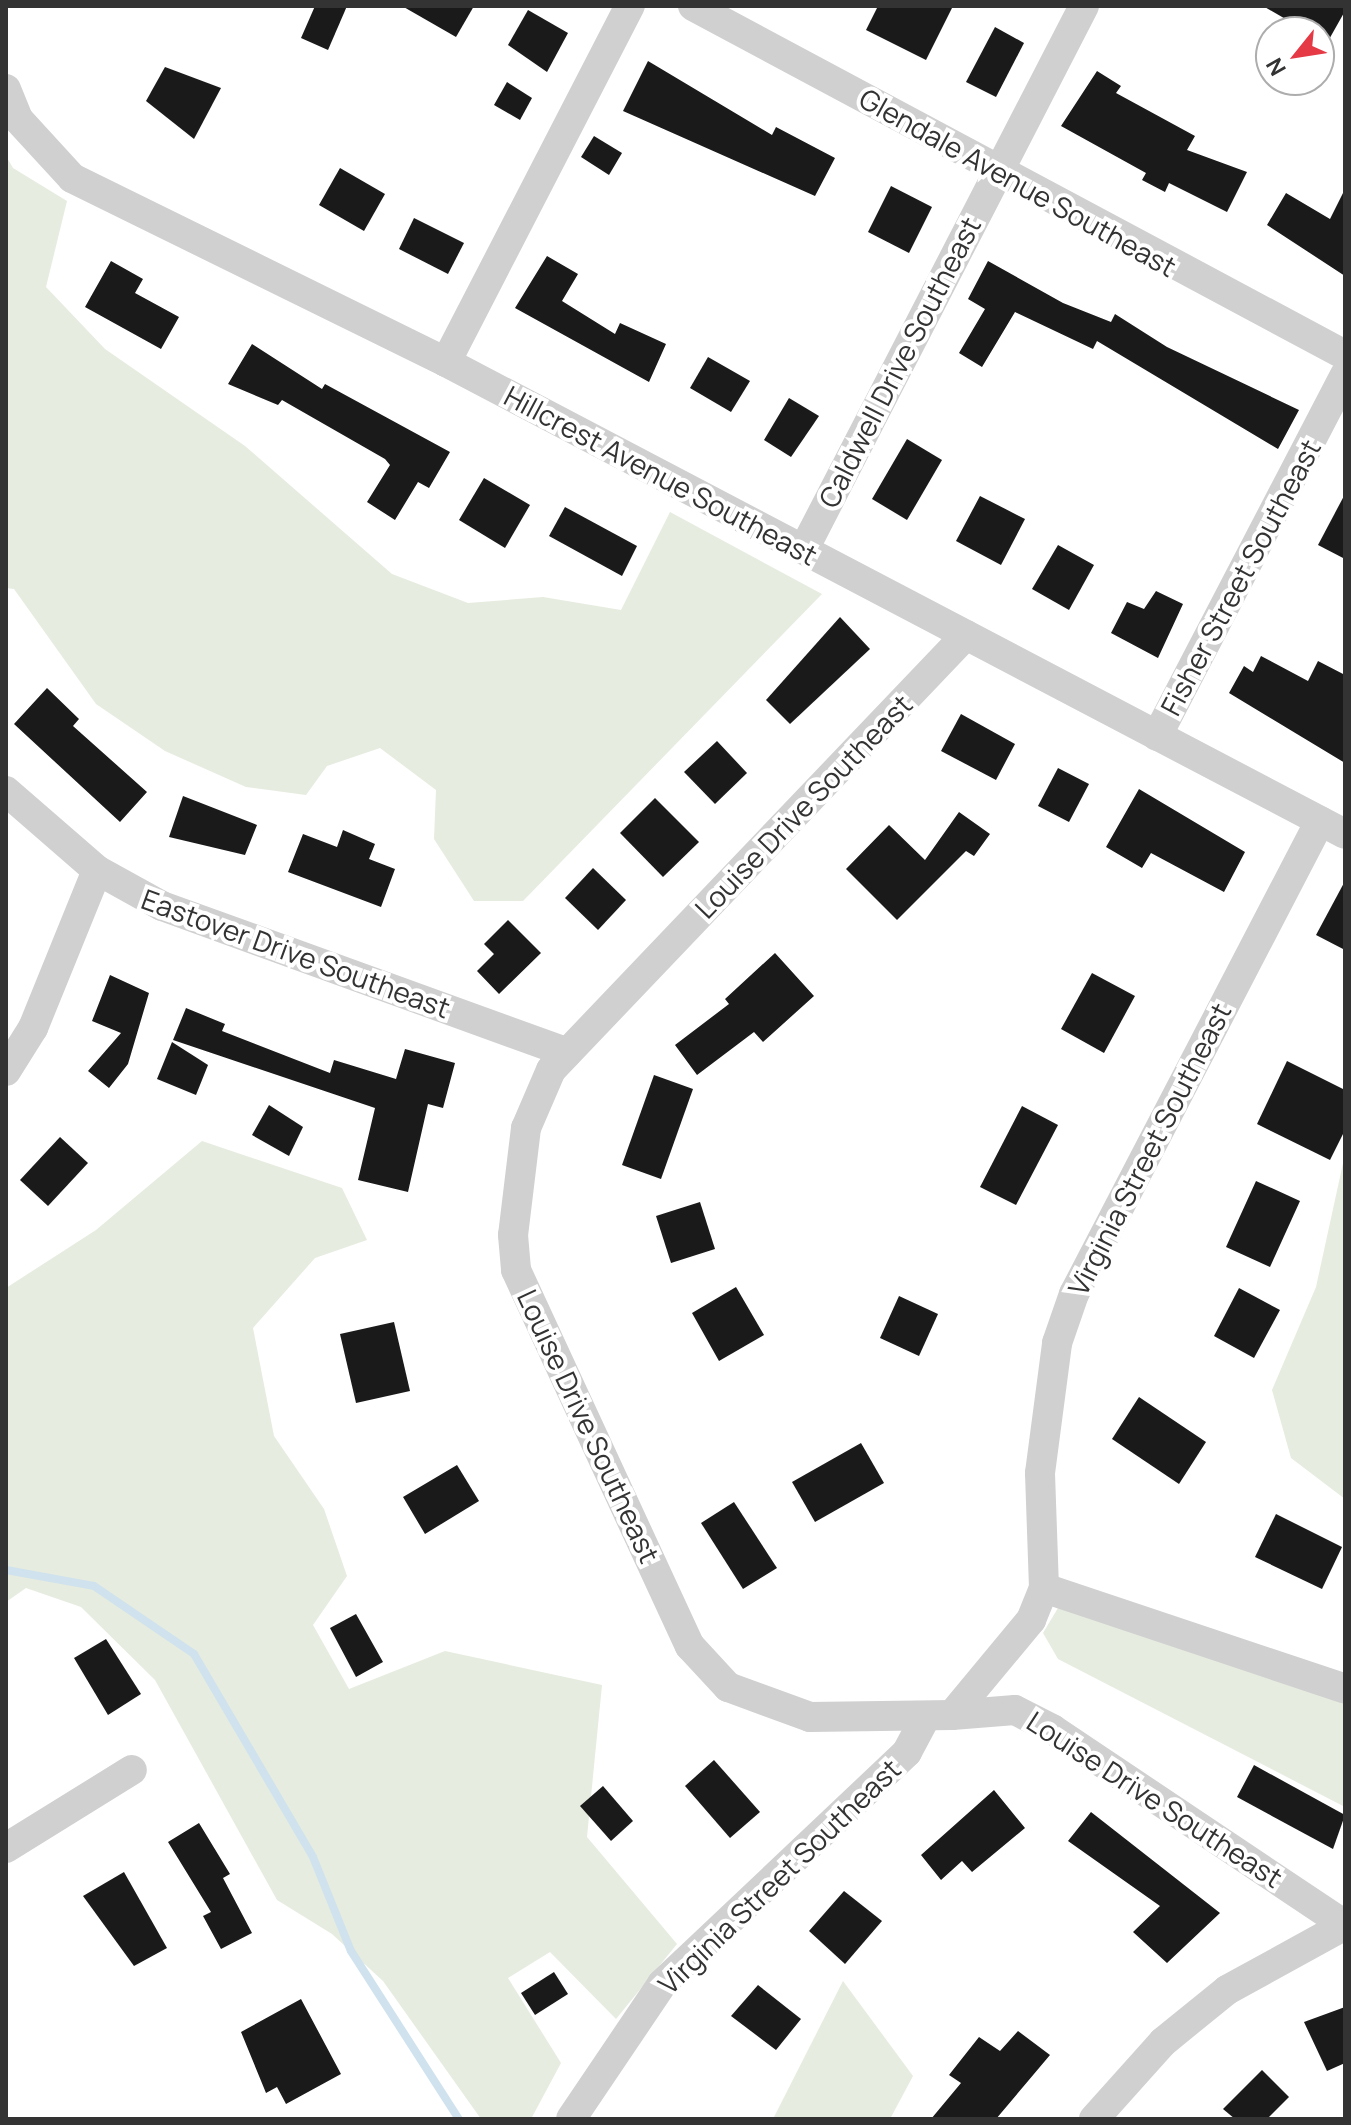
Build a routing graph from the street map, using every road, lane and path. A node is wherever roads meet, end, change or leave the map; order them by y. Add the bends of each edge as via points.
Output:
1 (630, 6) edge
2 (693, 6) edge
3 (1084, 6) edge
4 (6, 89) edge
5 (998, 170) junction
6 (1345, 355) edge
7 (446, 362) junction
8 (1345, 375) edge
9 (804, 549) junction
10 (966, 635) junction
11 (1157, 736) junction
12 (6, 791) edge
13 (1332, 827) edge
14 (97, 870) junction
15 (567, 1053) junction
16 (6, 1071) edge
17 (1044, 1588) junction
18 (1345, 1689) edge
19 (938, 1716) junction
20 (132, 1770) dead end
21 (6, 1848) edge
22 (1283, 1880) junction
23 (1345, 1925) edge
24 (1285, 1953) junction
25 (571, 2119) edge
26 (1094, 2119) edge

1 - 7 street
2 - 5 street, Glendale Avenue Southeast
3 - 5 street, Caldwell Drive Southeast
4 - 7 street, Hillcrest Avenue Southeast via 18,119 72,178
5 - 6 street, Glendale Avenue Southeast
5 - 9 street, Caldwell Drive Southeast
7 - 9 street, Hillcrest Avenue Southeast
8 - 11 street, Fisher Street Southeast
9 - 10 street, Hillcrest Avenue Southeast
10 - 11 street, Hillcrest Avenue Southeast
10 - 15 street, Louise Drive Southeast
11 - 13 street, Hillcrest Avenue Southeast
12 - 14 street, Eastover Drive Southeast
13 - 17 street, Virginia Street Southeast via 1074,1294 1057,1343 1040,1473
14 - 15 street, Eastover Drive Southeast via 162,906
14 - 16 street via 33,1028
15 - 19 street, Louise Drive Southeast via 534,1100 526,1128 513,1222 516,1270 690,1646 728,1687 764,1705 810,1717
17 - 18 street
17 - 19 street, Virginia Street Southeast via 1031,1620
19 - 22 street, Louise Drive Southeast via 1015,1710
19 - 25 street, Virginia Street Southeast via 907,1752 662,1984
20 - 21 street
22 - 23 street, Louise Drive Southeast
22 - 24 street via 1296,1913
23 - 24 street
24 - 26 street via 1163,2042

